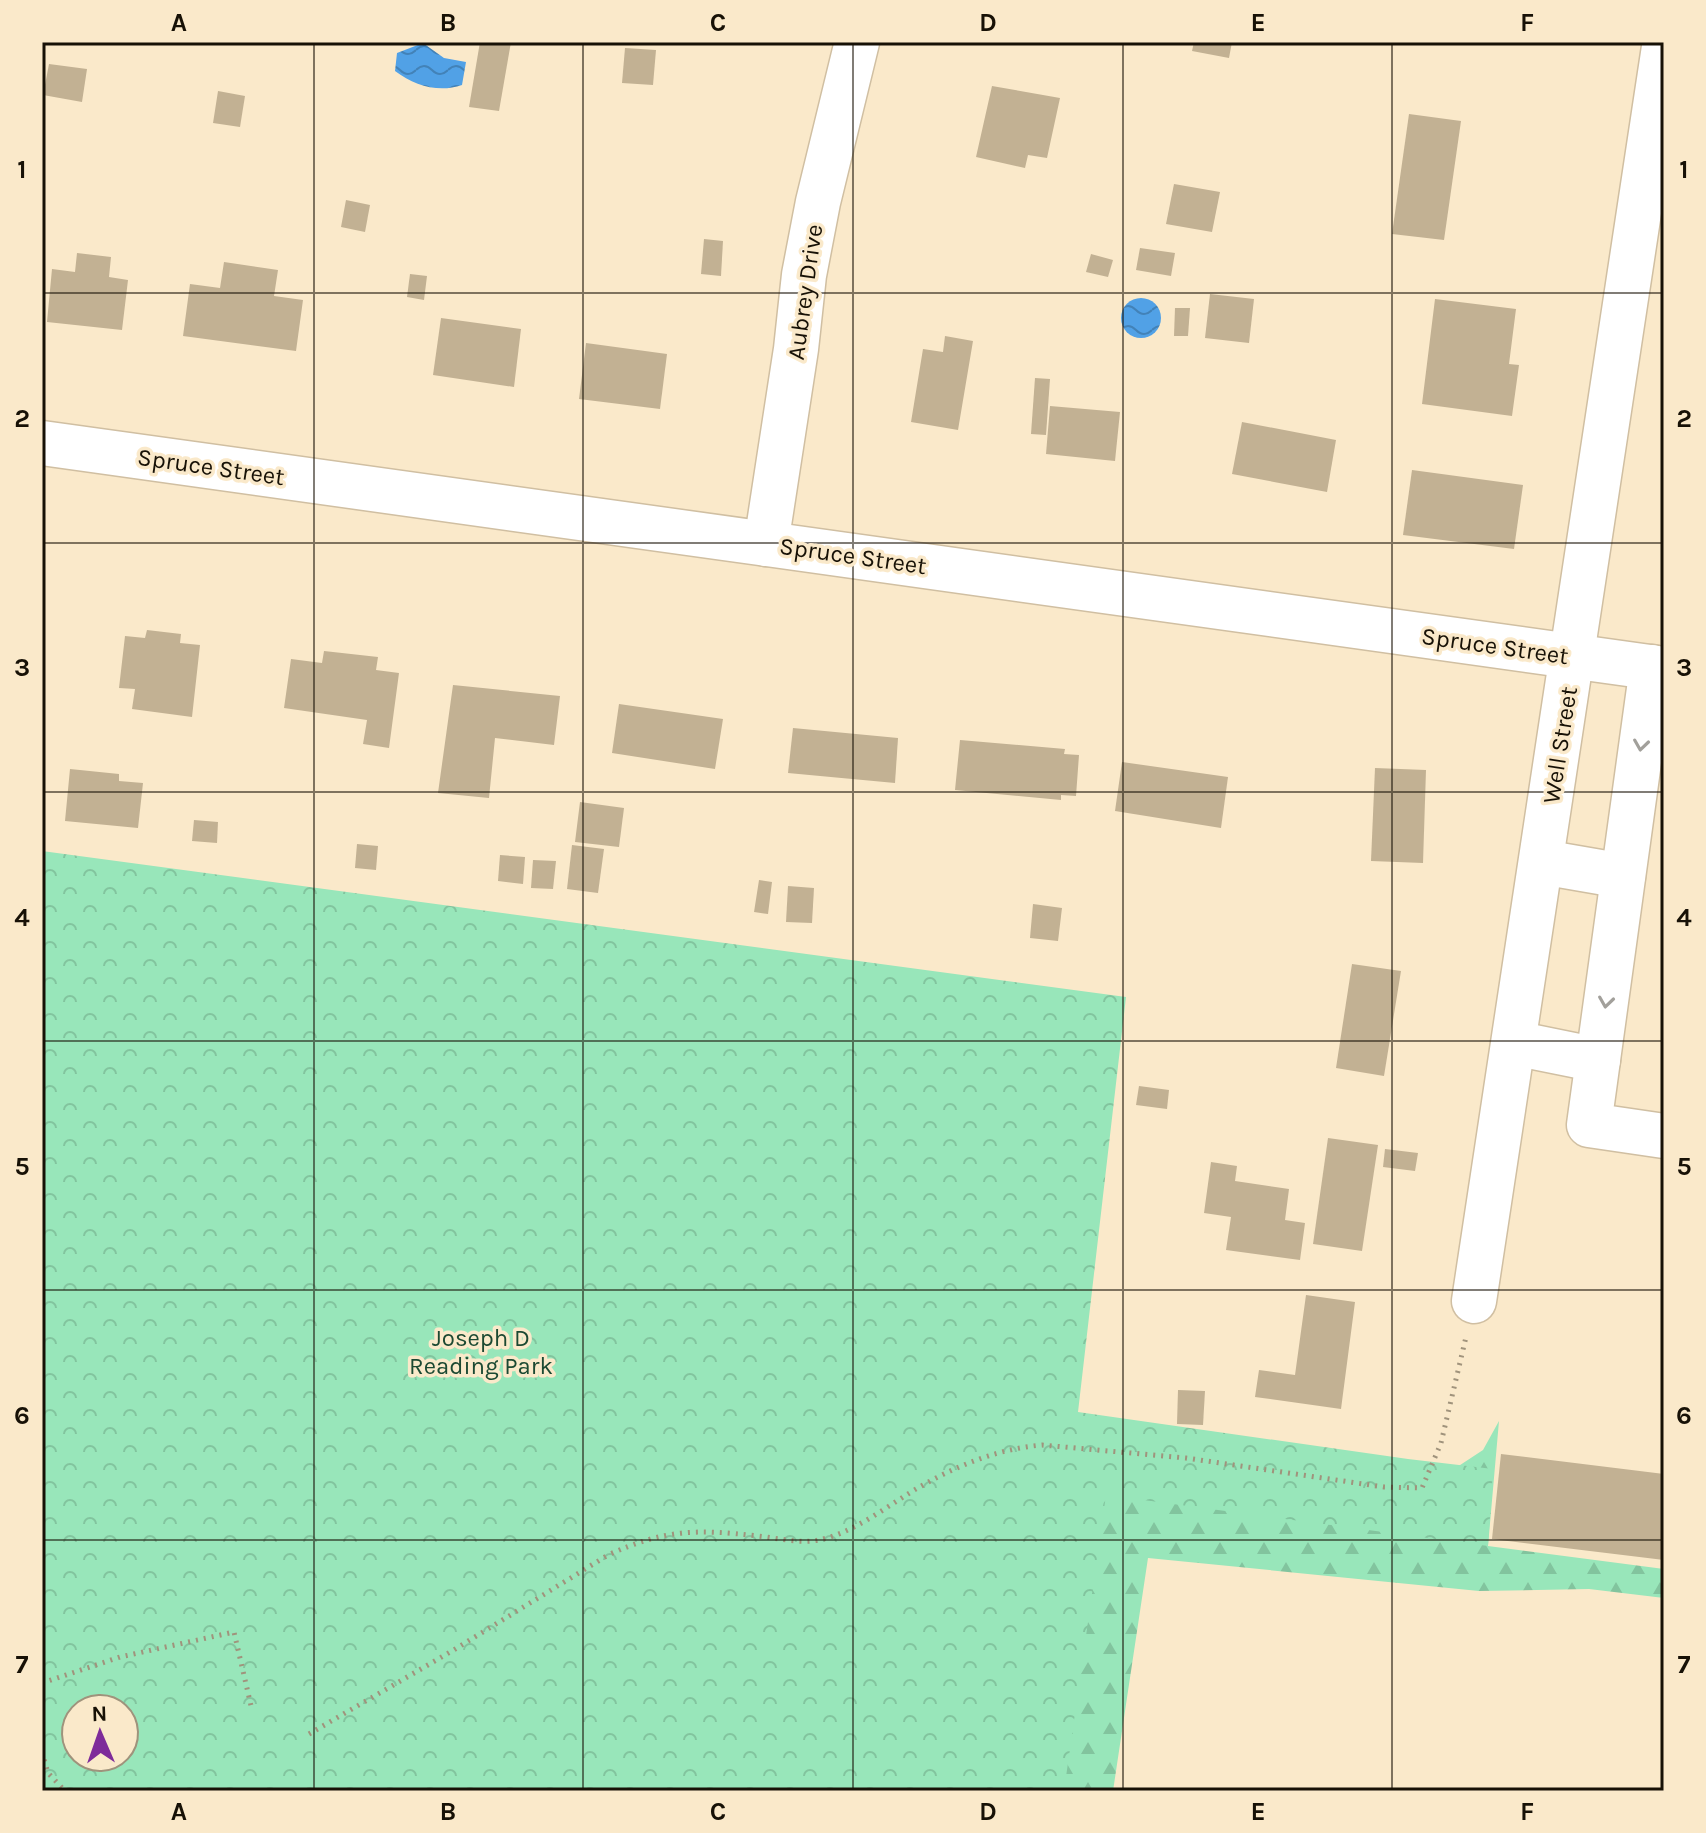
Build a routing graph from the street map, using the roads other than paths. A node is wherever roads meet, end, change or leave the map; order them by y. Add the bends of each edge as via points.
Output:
1 (857, 42) edge
2 (1664, 47) edge
3 (42, 443) edge
4 (766, 544) junction
5 (1574, 657) junction
6 (1658, 668) edge
7 (1542, 862) junction
8 (1623, 876) junction
9 (1514, 1043) junction
10 (1598, 1060) junction
11 (1664, 1136) edge
12 (1474, 1301) road end

1 - 4 street, Aubrey Drive via 804,275
2 - 5 street, Well Street
3 - 4 street, Spruce Street
4 - 5 street, Spruce Street
5 - 6 street, Spruce Street
5 - 7 street, Well Street
6 -> 8 street
7 - 8 street
7 - 9 street, Well Street
8 -> 10 street
9 - 10 street
9 - 12 street, Well Street
10 - 11 street via 1589,1125

